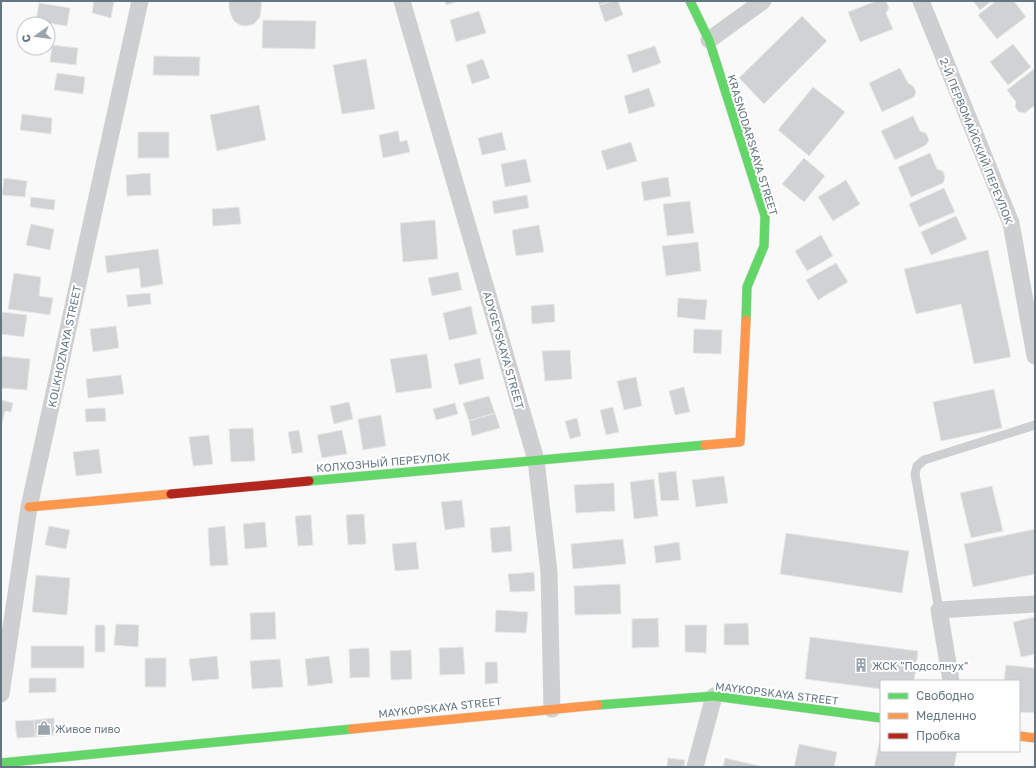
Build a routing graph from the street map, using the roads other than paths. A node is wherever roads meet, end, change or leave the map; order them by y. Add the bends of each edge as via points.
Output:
1 (140, 1) edge
2 (402, 1) edge
3 (690, 1) edge
4 (763, 1) edge
5 (921, 1) edge
6 (709, 40) junction
7 (1035, 356) edge
8 (1035, 425) edge
9 (740, 442) joint
10 (536, 460) junction
11 (29, 507) junction
12 (1035, 604) edge
13 (939, 610) junction
14 (951, 680) edge
15 (1, 694) edge
16 (714, 696) junction
17 (552, 708) junction
18 (880, 718) edge
19 (1020, 736) edge
20 (1035, 738) edge
21 (1, 763) edge
22 (695, 767) edge

1 - 11 street, KOLKHOZNAYA STREET
2 - 10 street, ADYGEYSKAYA STREET
3 - 6 street, KRASNODARSKAYA STREET
4 - 6 street
5 - 7 street, 2-Й ПЕРВОМАЙСКИЙ ПЕРЕУЛОК via 1011,223
6 - 9 street, KRASNODARSKAYA STREET via 765,216 764,246 747,287
8 - 13 lane via 924,460 918,466 915,474
9 - 10 street, КОЛХОЗНЫЙ ПЕРЕУЛОК
10 - 11 street, КОЛХОЗНЫЙ ПЕРЕУЛОК
10 - 17 street, ADYGEYSKAYA STREET via 549,572
11 - 15 street, KOLKHOZNAYA STREET
12 - 13 street
13 - 14 street
16 - 17 street, MAYKOPSKAYA STREET
16 - 18 street, MAYKOPSKAYA STREET
16 - 22 street
17 - 21 street, MAYKOPSKAYA STREET
19 - 20 street

